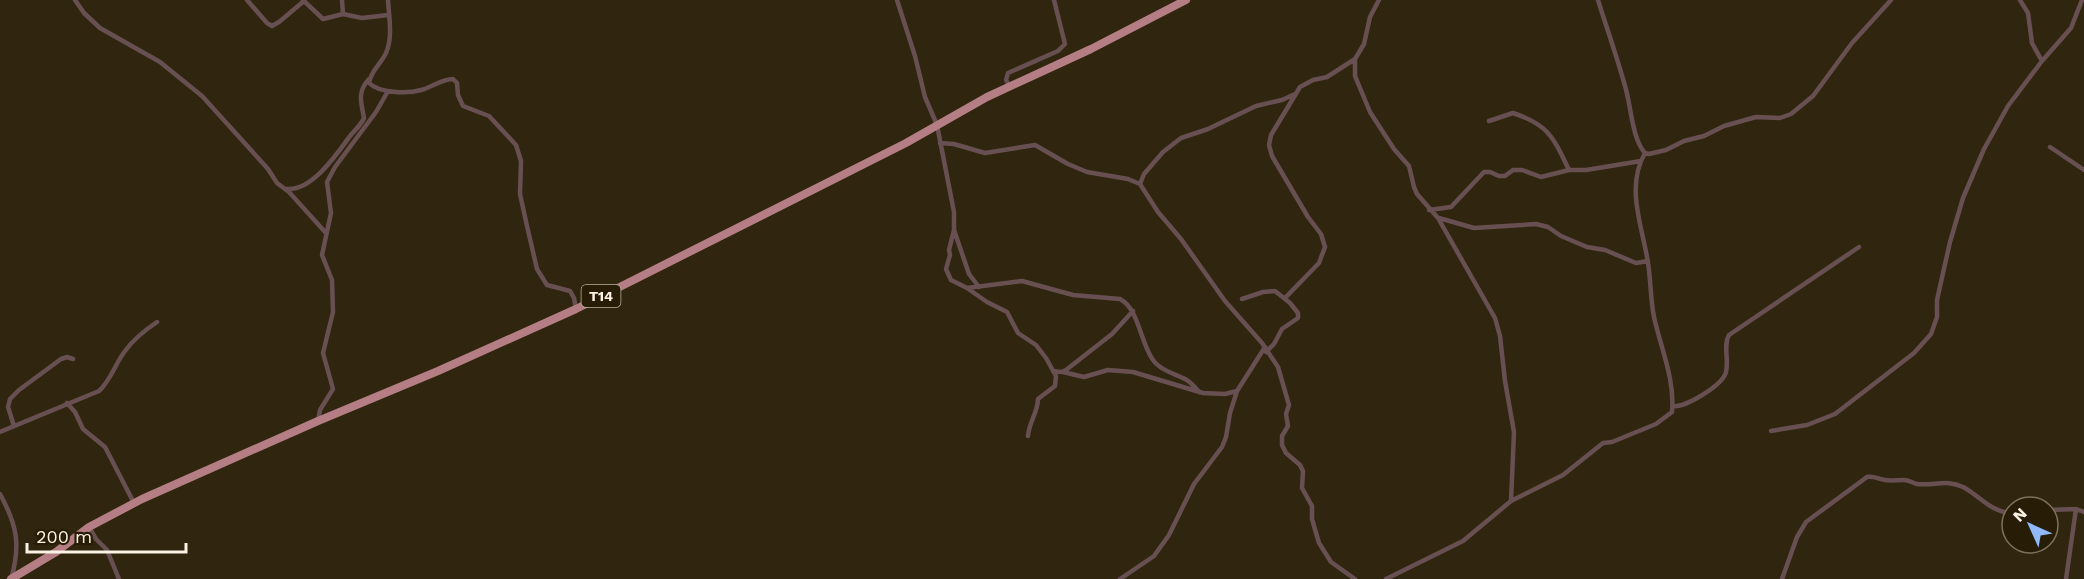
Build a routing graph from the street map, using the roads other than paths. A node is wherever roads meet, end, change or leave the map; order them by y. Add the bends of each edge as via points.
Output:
1 (75, 0) edge
2 (247, 0) edge
3 (303, 0) edge
4 (342, 0) edge
5 (388, 0) edge
6 (897, 0) edge
7 (1054, 0) edge
8 (1186, 0) edge
9 (1379, 0) edge
10 (1598, 0) edge
11 (1891, 0) edge
12 (2020, 0) edge
13 (2082, 0) edge
14 (343, 14) junction
15 (388, 15) junction
16 (1355, 59) junction
17 (2042, 61) junction
18 (369, 79) junction
19 (1010, 87) junction
20 (388, 91) junction
21 (1297, 92) junction
22 (1489, 122) dead end
23 (937, 124) junction
24 (940, 143) junction
25 (2050, 147) dead end
26 (1645, 153) junction
27 (1641, 161) junction
28 (1569, 170) junction
29 (2084, 170) edge
30 (1140, 184) junction
31 (284, 188) junction
32 (1430, 210) junction
33 (1438, 218) junction
34 (954, 230) junction
35 (326, 233) junction
36 (1859, 247) dead end
37 (1648, 261) junction
38 (979, 287) junction
39 (967, 288) junction
40 (1285, 298) junction
41 (1242, 299) dead end
42 (576, 309) junction
43 (1133, 311) junction
44 (157, 322) dead end
45 (1266, 350) junction
46 (73, 359) dead end
47 (1053, 371) junction
48 (1063, 372) junction
49 (1237, 391) junction
50 (1199, 392) junction
51 (67, 403) junction
52 (1672, 406) junction
53 (318, 421) junction
54 (14, 426) junction
55 (1771, 431) dead end
56 (0, 432) edge
57 (1028, 436) dead end
58 (0, 494) edge
59 (1511, 501) junction
60 (134, 504) junction
61 (2076, 509) junction
62 (2060, 510) edge
63 (2000, 511) edge
64 (2084, 514) edge
65 (89, 527) junction
66 (1396, 577) edge
67 (11, 579) edge
68 (119, 579) edge
69 (1120, 579) edge
70 (1355, 579) edge
71 (1386, 579) edge
72 (1782, 579) edge
73 (2066, 579) edge

1 - 31 street via 100,28 160,62 202,96
2 - 3 street via 272,26
3 - 14 street via 323,19
4 - 14 street
5 - 15 street
6 - 23 street via 925,97
7 - 19 street via 1065,44 1058,51 1008,73
8 - 19 highway, T14 via 1092,50
9 - 16 street
10 - 26 street
11 - 26 street via 1852,43 1813,96 1796,111 1780,118 1763,116 1741,121 1666,150
12 - 17 street via 2028,13 2032,43
13 - 17 street via 2071,28
14 - 15 street via 362,18
15 - 18 street via 387,48
16 - 21 street via 1326,77 1303,84
16 - 32 street via 1355,76 1367,107 1409,166 1414,187
17 - 55 street via 1997,124 1966,190 1950,242 1937,317 1926,342 1835,414 1808,425
18 - 20 street via 378,90
18 - 31 street via 361,91 364,117 359,127 321,172 300,187
19 - 23 highway, T14
20 - 35 street via 327,182 331,213
20 - 42 street via 415,92 453,79 463,106 489,116 512,140 521,161 520,194 537,269 547,285 570,291
21 - 30 street via 1181,138 1163,152
21 - 40 street via 1271,135 1270,149 1325,247 1319,263
22 - 28 street via 1513,113 1542,126 1555,141
23 - 24 street
23 - 42 highway, T14 via 889,152
24 - 30 street via 985,153 1035,145 1087,172
24 - 34 street
25 - 29 street
26 - 27 street
27 - 28 street
27 - 37 street via 1637,216
28 - 32 street via 1541,177 1524,170 1513,170 1505,176 1484,172 1451,207
30 - 45 street via 1225,302
31 - 35 street
32 - 33 street
33 - 37 street via 1473,228 1548,227 1587,247 1636,263
33 - 59 street via 1498,326 1514,432
34 - 38 street via 969,274
34 - 39 street via 947,273 952,282
35 - 53 street via 322,255 332,280 333,312 323,353 333,389
36 - 52 street via 1729,335 1727,370 1722,379 1689,403
37 - 52 street via 1653,308 1668,362
38 - 39 street
38 - 43 street via 1022,281 1073,295 1120,299
39 - 47 street via 1007,312 1018,333 1041,350
40 - 41 street via 1272,291
40 - 45 street via 1298,316
42 - 53 highway, T14
43 - 48 street via 1112,334
43 - 50 street via 1154,361
44 - 51 street via 124,351 99,391
45 - 49 street
45 - 70 street via 1280,370 1286,389 1288,426 1282,445 1303,471 1302,488 1312,507 1316,537 1331,562
46 - 54 street via 61,359 14,395 8,407
47 - 48 street
47 - 57 street via 1055,386 1038,399
48 - 50 street via 1084,377 1108,370 1138,372
49 - 50 street
49 - 69 street via 1222,447 1190,491 1169,535 1154,556
51 - 54 street
51 - 60 street via 83,429 105,447
52 - 59 street via 1672,414 1662,421 1603,443 1563,475
53 - 60 highway, T14
54 - 56 street
58 - 67 street via 16,542
59 - 66 street via 1463,541
60 - 65 highway, T14
61 - 62 street
61 - 64 street
61 - 73 street
63 - 72 street via 1953,483 1918,484 1867,477 1806,522
65 - 67 highway, T14
65 - 68 street via 107,550
66 - 71 street

